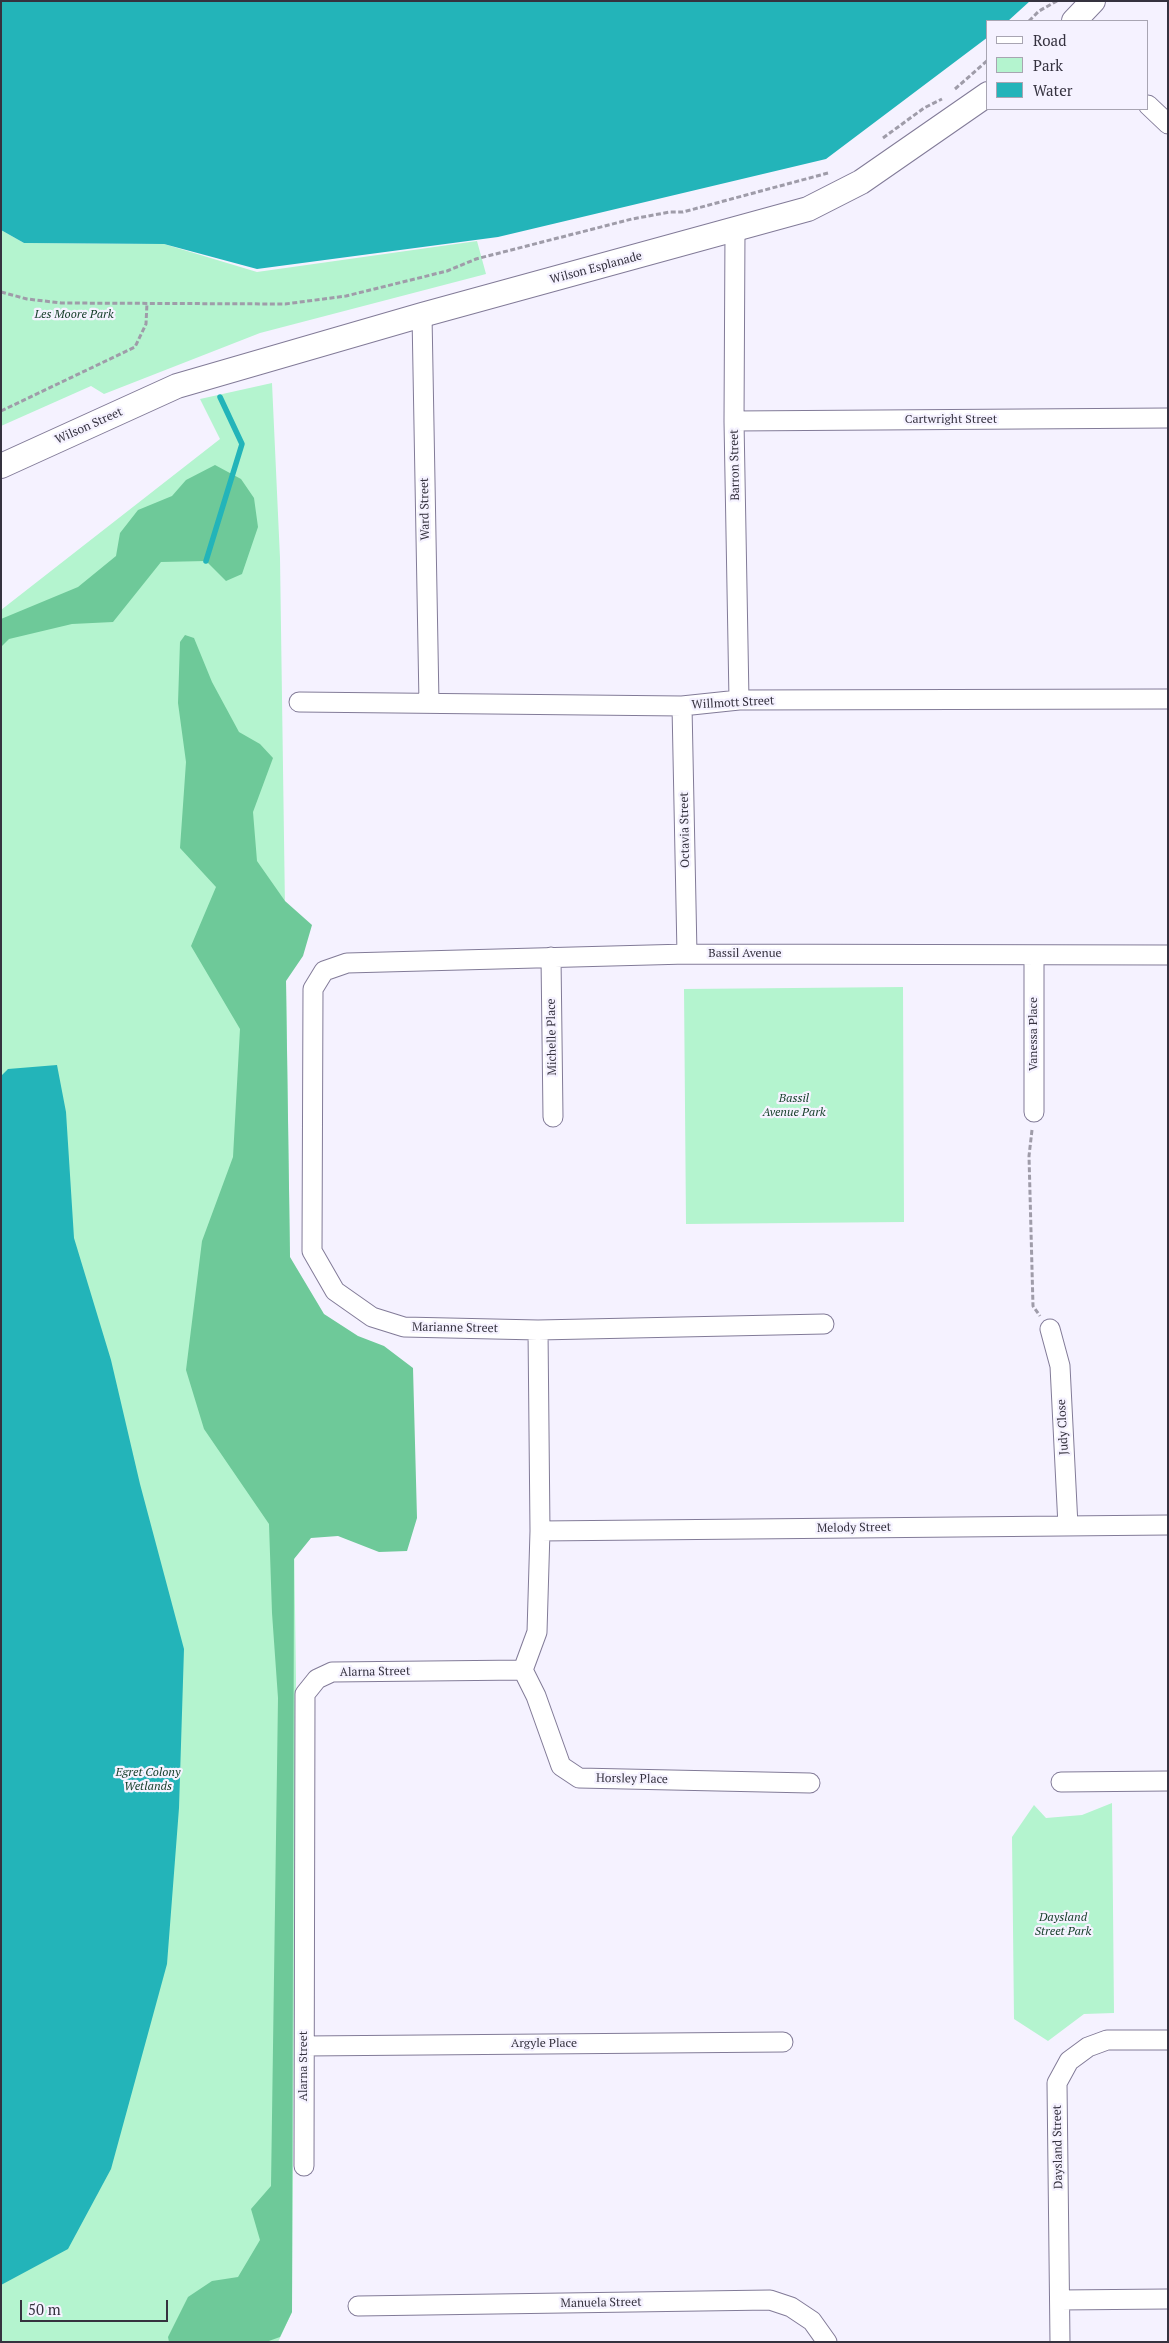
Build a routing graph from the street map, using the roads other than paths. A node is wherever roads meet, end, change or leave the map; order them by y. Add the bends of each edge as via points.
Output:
1 (1093, 1) edge
2 (1075, 20) edge
3 (986, 95) edge
4 (1149, 106) edge
5 (1168, 124) edge
6 (735, 231) junction
7 (422, 315) junction
8 (177, 386) joint
9 (1168, 418) edge
10 (734, 421) junction
11 (1, 466) edge
12 (1168, 699) edge
13 (739, 700) junction
14 (299, 702) dead end
15 (429, 703) junction
16 (682, 706) junction
17 (687, 954) junction
18 (1168, 955) edge
19 (1034, 956) junction
20 (551, 957) junction
21 (324, 971) joint
22 (1034, 1112) road end
23 (554, 1117) dead end
24 (824, 1324) dead end
25 (1050, 1329) road end
26 (538, 1330) junction
27 (1168, 1525) edge
28 (1068, 1526) junction
29 (540, 1531) junction
30 (523, 1670) junction
31 (1061, 1782) dead end
32 (1168, 1782) edge
33 (810, 1783) dead end
34 (1168, 2040) edge
35 (783, 2042) dead end
36 (305, 2046) junction
37 (304, 2166) dead end
38 (1168, 2298) edge
39 (1060, 2300) junction
40 (358, 2306) dead end
41 (827, 2342) edge
42 (1060, 2342) edge

1 - 2 street
3 - 6 street, Wilson Esplanade via 834,198
4 - 5 street
6 - 7 street, Wilson Esplanade
6 - 10 street, Barron Street
7 - 8 street, Wilson Esplanade
7 - 15 street, Ward Street
8 - 11 street, Wilson Street
9 - 10 street, Cartwright Street
10 - 13 street, Barron Street
12 - 13 street, Willmott Street
13 - 16 street, Willmott Street
14 - 15 street, Willmott Street
15 - 16 street, Willmott Street
16 - 17 street, Octavia Street
17 - 19 street, Bassil Avenue
17 - 20 street, Bassil Avenue
18 - 19 street, Bassil Avenue
19 - 22 street, Vanessa Place
20 - 21 street, Bassil Avenue via 347,962
20 - 23 street, Michelle Place
21 - 26 street, Marianne Street via 313,989 312,1251 335,1291 372,1317 404,1327
24 - 26 street, Marianne Street
25 - 28 street, Judy Close via 1060,1366
26 - 29 street
27 - 28 street, Melody Street
28 - 29 street, Melody Street
29 - 30 street via 537,1632
30 - 33 street, Horsley Place via 536,1696 561,1766 579,1778
30 - 36 street, Alarna Street via 332,1672 317,1679 305,1694
31 - 32 street
34 - 39 street, Daysland Street via 1106,2040 1088,2047 1068,2061 1057,2083
35 - 36 street, Argyle Place
36 - 37 street, Alarna Street
38 - 39 street
39 - 42 street, Daysland Street
40 - 41 street, Manuela Street via 770,2300 792,2308 812,2321

